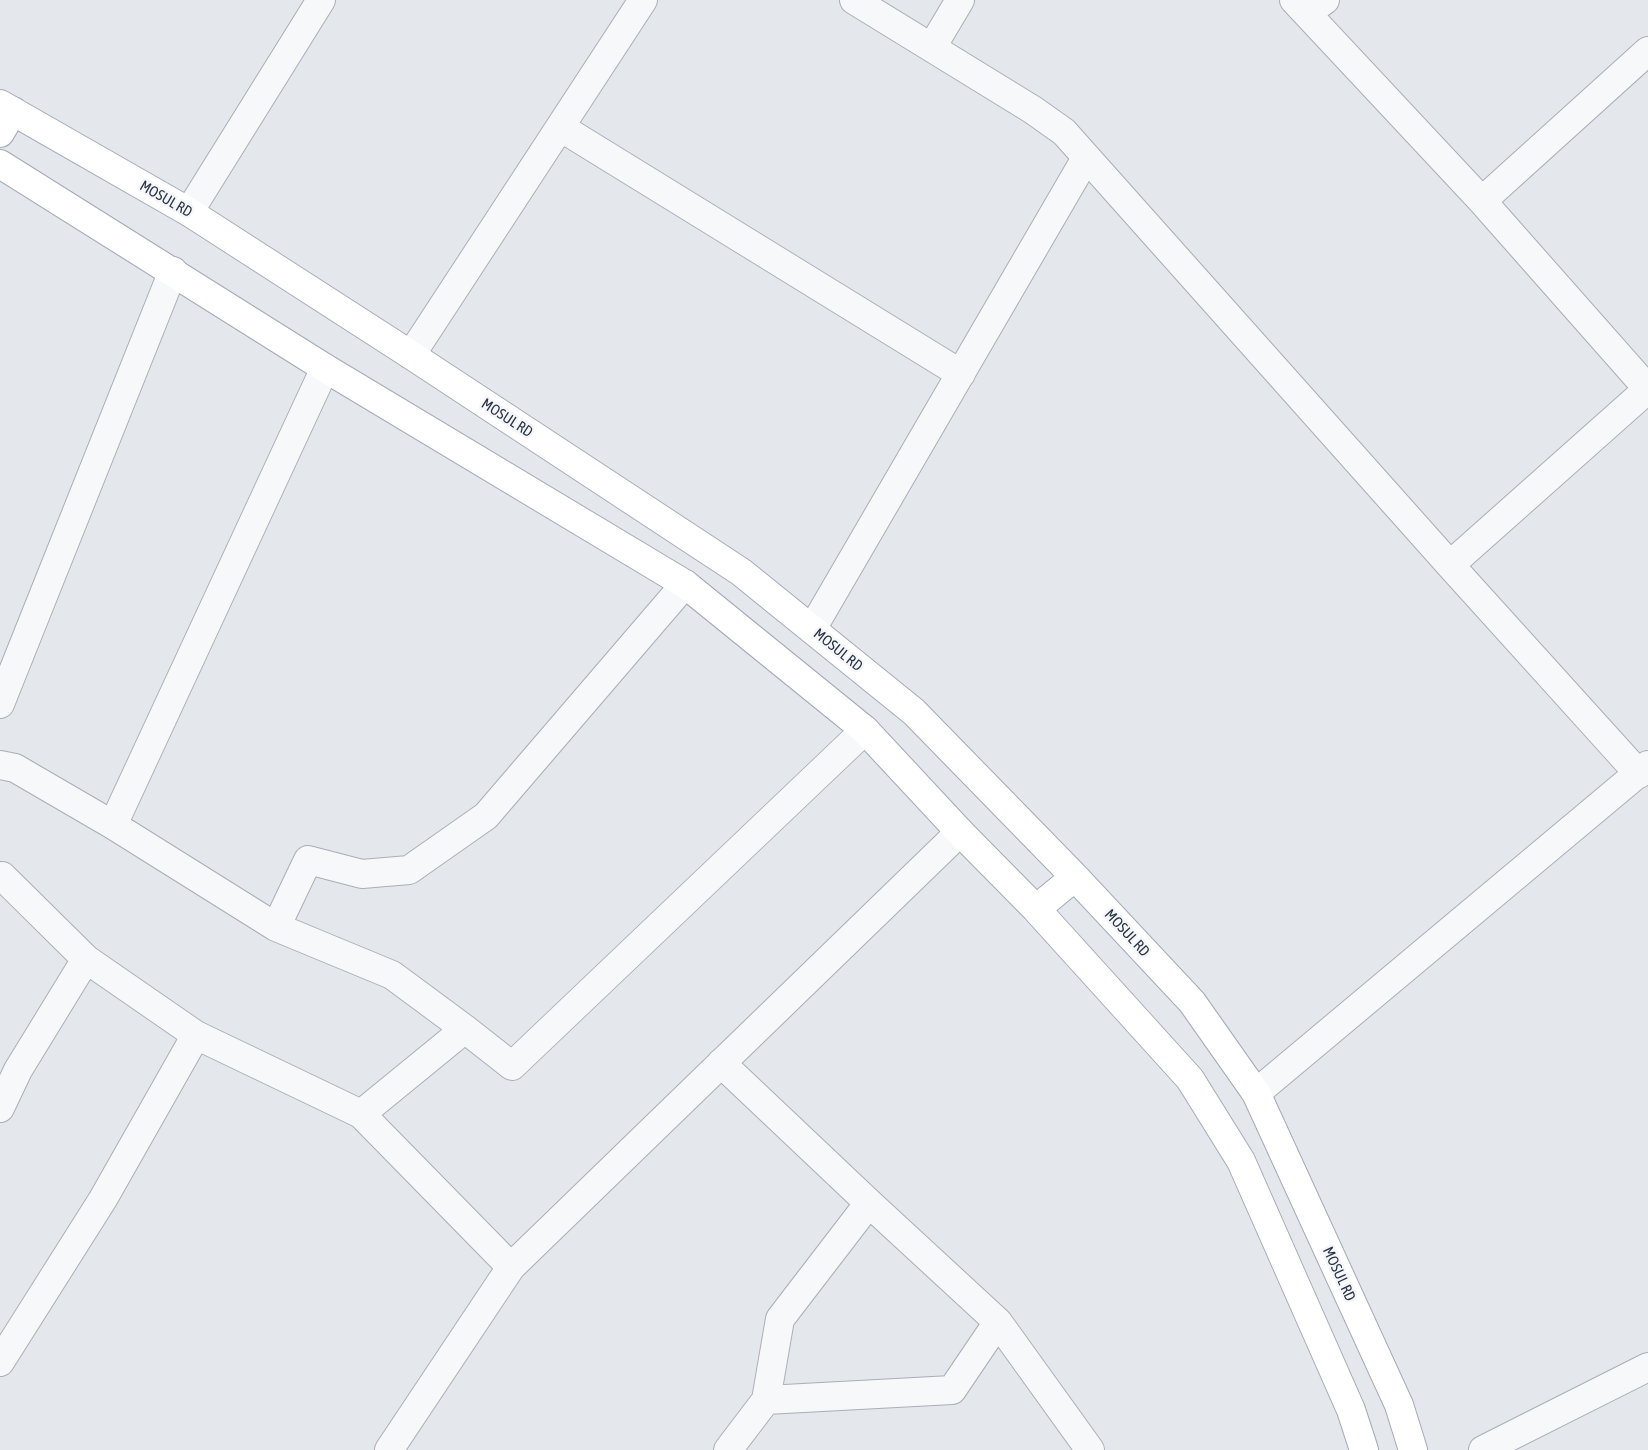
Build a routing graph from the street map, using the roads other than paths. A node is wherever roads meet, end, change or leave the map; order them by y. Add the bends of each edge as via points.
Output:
1 (321, 0) edge
2 (644, 0) edge
3 (854, 0) edge
4 (960, 0) edge
5 (1309, 4) edge
6 (932, 47) junction
7 (1648, 51) edge
8 (4, 116) edge
9 (560, 128) junction
10 (1086, 158) junction
11 (0, 164) edge
12 (1482, 201) junction
13 (189, 212) junction
14 (173, 271) junction
15 (411, 355) junction
16 (325, 368) junction
17 (961, 374) junction
18 (1648, 389) edge
19 (1450, 565) junction
20 (685, 584) junction
21 (812, 629) junction
22 (0, 704) edge
23 (865, 730) junction
24 (0, 765) edge
25 (1643, 770) edge
26 (113, 825) junction
27 (960, 832) junction
28 (1, 874) edge
29 (1074, 876) junction
30 (1036, 909) junction
31 (276, 927) junction
32 (86, 959) junction
33 (465, 1029) junction
34 (196, 1035) junction
35 (721, 1063) junction
36 (1256, 1093) junction
37 (0, 1108) edge
38 (361, 1114) junction
39 (869, 1204) junction
40 (510, 1267) junction
41 (998, 1322) junction
42 (0, 1362) edge
43 (1648, 1367) edge
44 (766, 1400) junction
45 (389, 1450) edge
46 (728, 1450) edge
47 (1090, 1450) edge
48 (1364, 1450) edge
49 (1413, 1450) edge
50 (1483, 1450) edge

1 - 13 street
2 - 9 street
3 - 6 street
4 - 6 street
5 - 12 street
6 - 10 street via 1064,132
7 - 12 street
8 - 13 main road, MOSUL RD
9 - 15 street
9 - 17 street
10 - 17 street
10 - 19 street
11 - 14 main road
12 - 18 street
13 - 15 main road, MOSUL RD
14 - 16 main road
14 - 22 street
15 - 21 main road, MOSUL RD via 741,572
16 - 20 main road
16 - 26 street
17 - 21 street
18 - 19 street
19 - 25 street
20 - 23 main road
20 - 31 street via 486,816 409,870 362,874 308,860
21 - 29 main road, MOSUL RD via 914,712
23 - 27 main road
23 - 33 street via 512,1066
24 - 26 street via 15,768
25 - 36 street
26 - 31 street
27 - 30 main road
27 - 35 street
28 - 32 street
29 - 30 main road
29 - 36 main road, MOSUL RD via 1192,1002
30 - 48 main road via 1190,1079 1241,1161 1351,1410
31 - 33 street via 392,975
32 - 34 street
32 - 37 street via 18,1070
33 - 38 street
34 - 38 street
34 - 42 street via 103,1199
35 - 39 street
35 - 40 street
36 - 49 main road, MOSUL RD via 1400,1405
38 - 40 street
39 - 41 street
39 - 44 street via 780,1319
40 - 45 street
41 - 44 street via 952,1390
41 - 47 street
43 - 50 street
44 - 46 street

